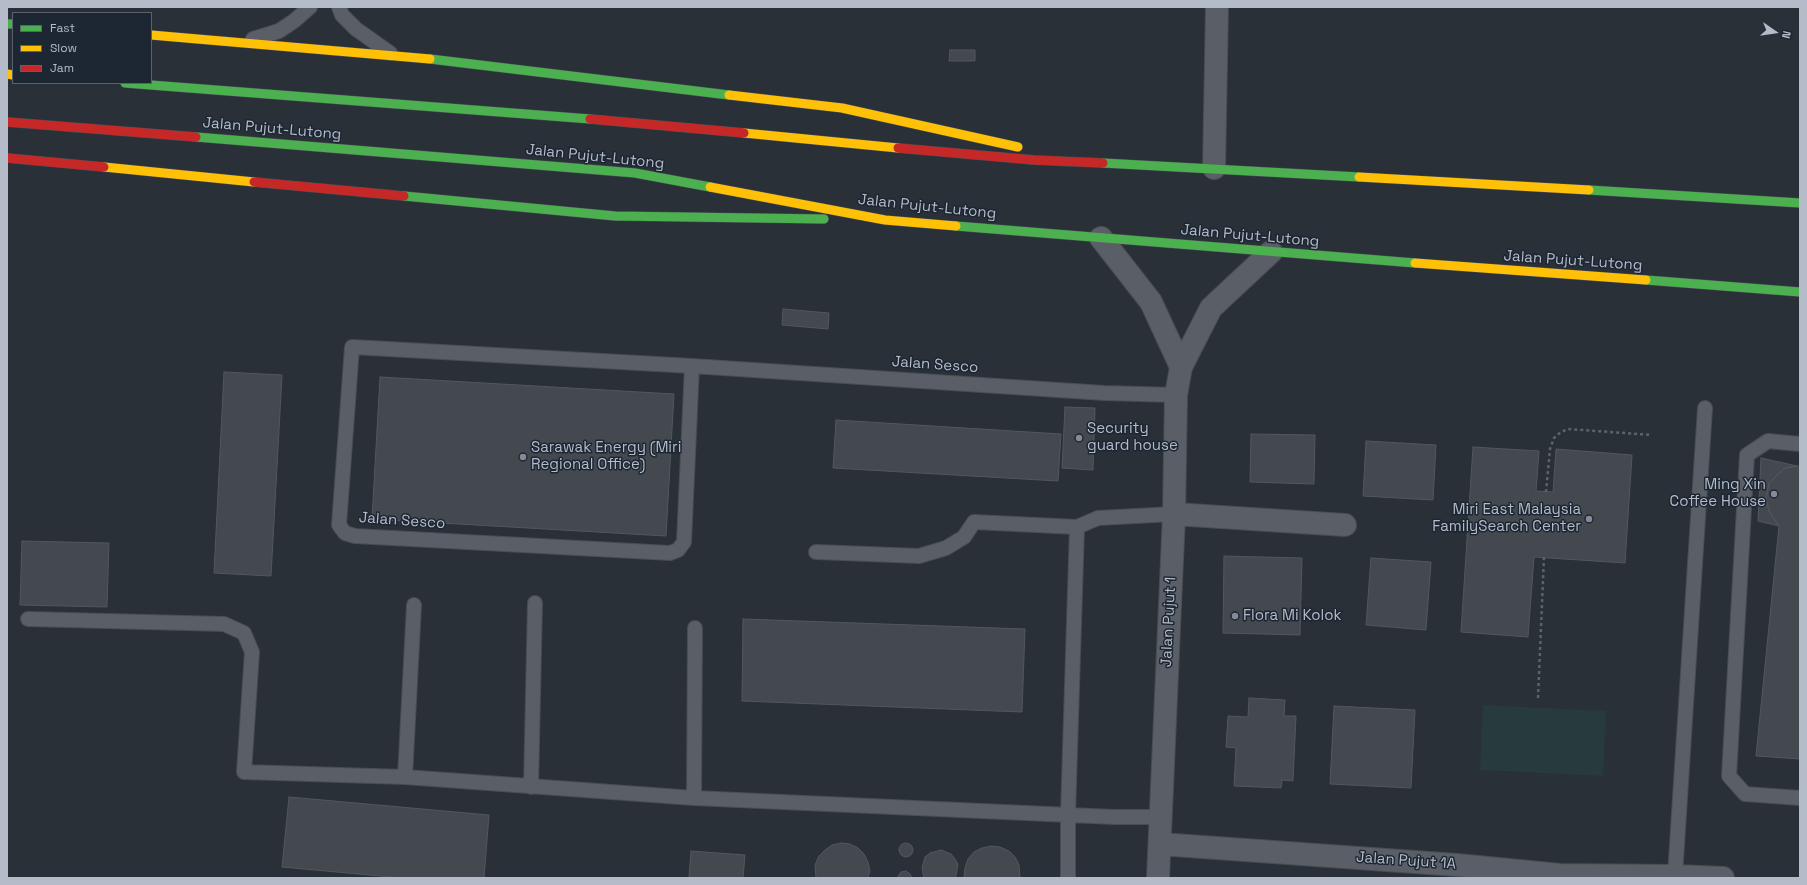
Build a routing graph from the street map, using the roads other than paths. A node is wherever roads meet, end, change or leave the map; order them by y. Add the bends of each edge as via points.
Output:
1 (310, 7) edge
2 (339, 7) edge
3 (1216, 7) edge
4 (152, 35) edge
5 (243, 42) junction
6 (393, 54) junction
7 (138, 84) edge
8 (7, 122) edge
9 (7, 158) edge
10 (1089, 163) junction
11 (1214, 168) junction
12 (1800, 203) edge
13 (885, 220) junction
14 (1101, 238) junction
15 (1271, 252) junction
16 (1800, 292) edge
17 (692, 366) junction
18 (1181, 366) junction
19 (1176, 395) junction
20 (1705, 408) dead end
21 (1800, 444) edge
22 (1174, 514) junction
23 (1345, 525) dead end
24 (1077, 527) junction
25 (816, 552) dead end
26 (535, 603) dead end
27 (414, 605) dead end
28 (28, 619) dead end
29 (696, 628) dead end
30 (405, 777) junction
31 (531, 787) junction
32 (694, 798) junction
33 (1800, 798) edge
34 (1068, 814) junction
35 (1160, 817) junction
36 (1160, 844) junction
37 (1676, 876) junction
38 (1560, 877) edge
39 (1068, 878) edge
40 (1158, 878) edge
41 (1723, 878) edge

1 - 5 lane via 279,31
2 - 6 lane via 342,15 356,29
3 - 11 street
4 - 5 highway
5 - 6 highway
6 - 10 highway via 842,108
7 - 10 highway via 499,111
8 - 13 highway, Jalan Pujut-Lutong via 636,173
9 - 13 highway via 615,216
10 - 11 highway
11 - 12 highway
13 - 14 highway, Jalan Pujut-Lutong
14 - 15 highway, Jalan Pujut-Lutong
14 - 18 street via 1151,302
15 - 16 highway, Jalan Pujut-Lutong
15 - 18 street, Jalan Pujut 1 via 1211,308
17 - 17 lane, Jalan Sesco via 352,347 339,525 345,533 355,536 670,552 678,550 684,542
17 - 19 lane, Jalan Sesco via 1104,393
18 - 19 street, Jalan Pujut 1
19 - 22 street, Jalan Pujut 1
20 - 37 lane
21 - 33 lane via 1768,441 1747,455 1729,776 1745,794
22 - 23 street
22 - 24 lane via 1098,518
22 - 35 street, Jalan Pujut 1
24 - 25 lane via 974,522 964,537 946,548 918,556
24 - 34 lane
26 - 31 lane
27 - 30 lane
28 - 30 lane via 224,624 244,633 252,652 244,772
29 - 32 lane
30 - 31 lane
31 - 32 lane
32 - 34 lane
34 - 35 lane
34 - 39 lane
35 - 36 street, Jalan Pujut 1
36 - 38 street, Jalan Pujut 1A via 1457,865
36 - 40 street, Jalan Pujut 1
37 - 38 street, Jalan Pujut 1A
37 - 41 street, Jalan Pujut 1A

